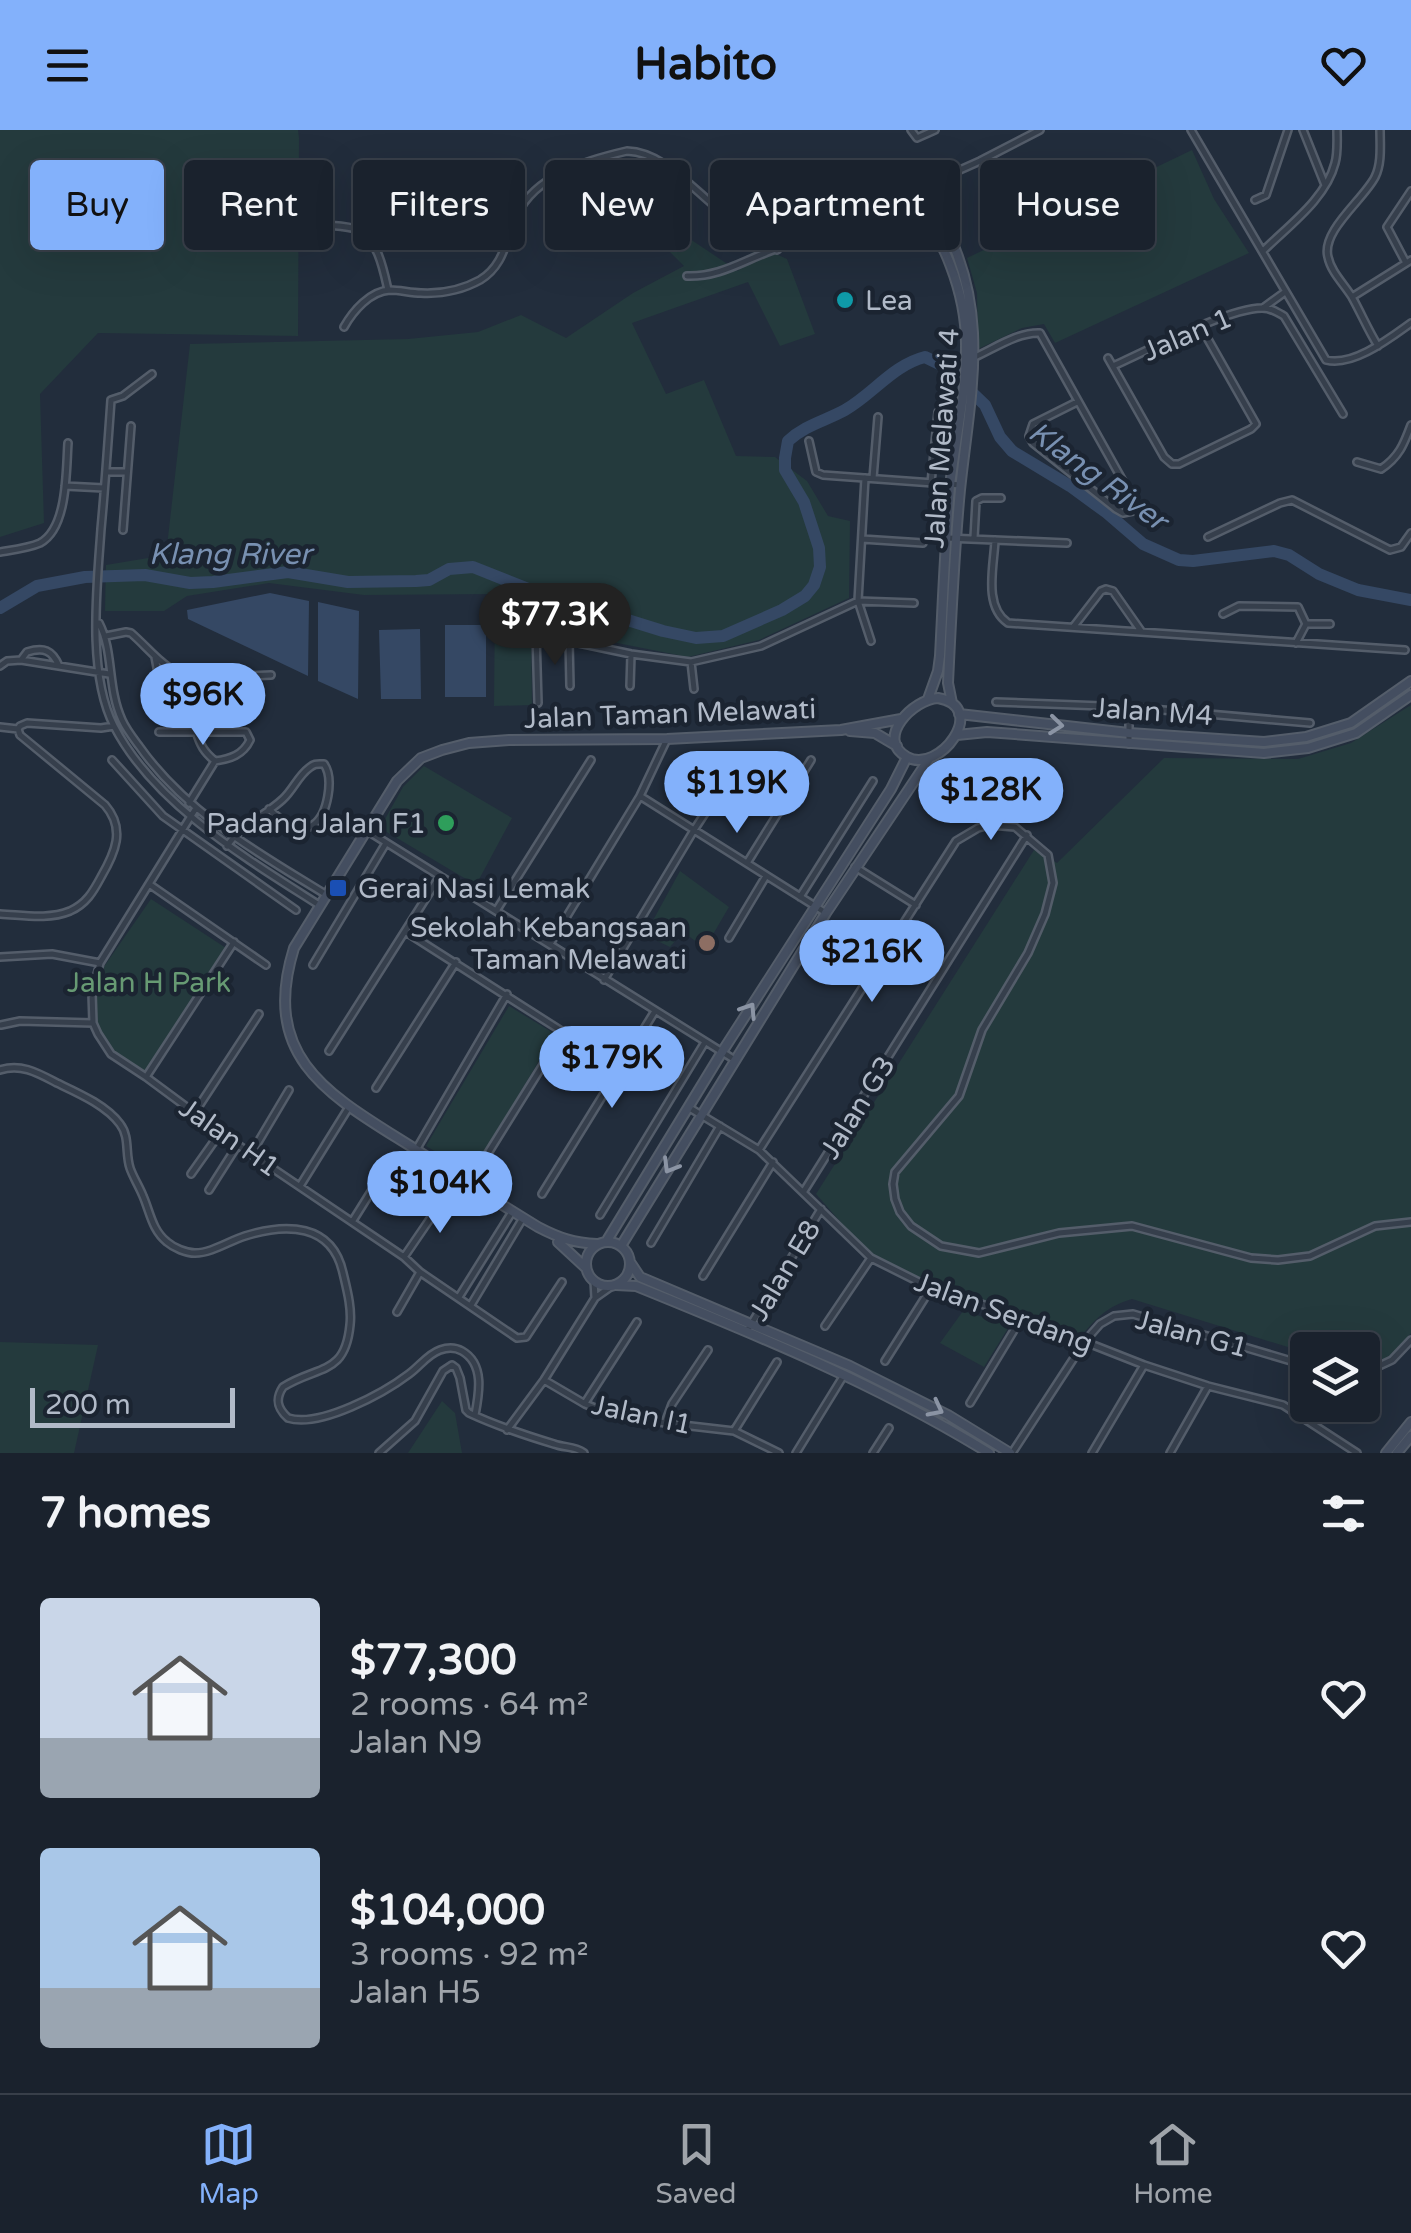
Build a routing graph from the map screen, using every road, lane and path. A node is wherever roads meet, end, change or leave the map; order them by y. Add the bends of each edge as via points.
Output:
1 (911, 130) edge
2 (935, 130) edge
3 (1040, 130) edge
4 (1191, 130) edge
5 (1288, 130) edge
6 (1303, 130) edge
7 (1337, 130) edge
8 (1380, 130) edge
9 (960, 170) edge
10 (1324, 184) junction
11 (1411, 191) edge
12 (703, 196) junction
13 (710, 196) edge
14 (1255, 200) dead end
15 (710, 202) edge
16 (333, 226) edge
17 (766, 250) edge
18 (944, 250) edge
19 (954, 250) edge
20 (1263, 251) junction
21 (1409, 262) edge
22 (687, 276) dead end
23 (388, 290) junction
24 (1285, 291) junction
25 (1352, 297) junction
26 (1263, 308) junction
27 (1411, 323) edge
28 (344, 327) dead end
29 (1201, 327) junction
30 (1378, 346) junction
31 (974, 358) junction
32 (1108, 358) dead end
33 (1113, 366) junction
34 (152, 374) dead end
35 (968, 382) junction
36 (1078, 402) junction
37 (938, 412) dead end
38 (1343, 414) dead end
39 (878, 416) dead end
40 (1411, 425) edge
41 (130, 426) dead end
42 (809, 441) dead end
43 (68, 443) dead end
44 (1357, 462) dead end
45 (106, 472) junction
46 (126, 472) junction
47 (869, 478) junction
48 (931, 484) junction
49 (956, 485) junction
50 (65, 486) junction
51 (104, 488) junction
52 (1001, 498) dead end
53 (123, 530) dead end
54 (1411, 534) edge
55 (1208, 537) dead end
56 (862, 538) junction
57 (951, 538) junction
58 (974, 539) junction
59 (995, 540) junction
60 (923, 543) dead end
61 (1067, 543) dead end
62 (0, 552) edge
63 (858, 601) junction
64 (914, 603) dead end
65 (1223, 614) dead end
66 (97, 620) junction
67 (1306, 624) junction
68 (1330, 624) dead end
69 (1074, 626) junction
70 (1141, 631) junction
71 (106, 636) junction
72 (569, 641) junction
73 (871, 642) dead end
74 (1296, 644) junction
75 (1405, 650) dead end
76 (632, 654) junction
77 (154, 658) junction
78 (22, 660) junction
79 (691, 662) junction
80 (0, 666) edge
81 (59, 666) junction
82 (98, 673) junction
83 (109, 674) junction
84 (271, 675) dead end
85 (186, 677) junction
86 (1411, 681) edge
87 (570, 686) dead end
88 (630, 686) dead end
89 (694, 689) dead end
90 (1411, 695) edge
91 (928, 698) junction
92 (996, 702) dead end
93 (952, 703) junction
94 (538, 704) dead end
95 (1128, 707) junction
96 (959, 714) junction
97 (901, 719) junction
98 (1310, 723) dead end
99 (114, 726) junction
100 (0, 727) edge
101 (18, 729) junction
102 (841, 730) junction
103 (159, 732) dead end
104 (196, 732) junction
105 (1129, 732) junction
106 (957, 735) junction
107 (667, 739) junction
108 (1129, 744) junction
109 (897, 746) junction
110 (907, 757) junction
111 (929, 758) junction
112 (112, 760) dead end
113 (590, 760) dead end
114 (740, 760) dead end
115 (811, 760) dead end
116 (215, 761) junction
117 (873, 781) dead end
118 (640, 796) junction
119 (189, 802) junction
120 (196, 808) junction
121 (269, 809) junction
122 (191, 815) junction
123 (182, 830) junction
124 (366, 830) junction
125 (694, 830) junction
126 (1027, 835) junction
127 (232, 838) junction
128 (386, 843) junction
129 (227, 846) junction
130 (747, 864) junction
131 (856, 868) junction
132 (440, 876) junction
133 (766, 876) junction
134 (149, 884) junction
135 (326, 894) junction
136 (800, 896) junction
137 (319, 905) junction
138 (916, 905) junction
139 (816, 906) junction
140 (296, 910) dead end
141 (496, 912) junction
142 (826, 913) junction
143 (0, 914) edge
144 (406, 932) junction
145 (729, 938) dead end
146 (234, 942) junction
147 (550, 944) junction
148 (0, 957) edge
149 (456, 962) junction
150 (100, 963) junction
151 (266, 965) dead end
152 (313, 966) dead end
153 (604, 980) junction
154 (507, 994) junction
155 (655, 1012) junction
156 (259, 1014) dead end
157 (93, 1023) junction
158 (1, 1025) edge
159 (564, 1032) junction
160 (705, 1042) junction
161 (329, 1051) dead end
162 (722, 1052) junction
163 (735, 1060) junction
164 (618, 1067) junction
165 (0, 1070) edge
166 (146, 1076) junction
167 (376, 1088) dead end
168 (289, 1090) dead end
169 (349, 1107) junction
170 (688, 1107) junction
171 (194, 1112) junction
172 (701, 1114) junction
173 (720, 1126) junction
174 (220, 1133) junction
175 (238, 1145) junction
176 (416, 1150) junction
177 (759, 1150) junction
178 (251, 1154) junction
179 (485, 1158) dead end
180 (772, 1162) junction
181 (387, 1166) dead end
182 (191, 1174) dead end
183 (300, 1186) junction
184 (209, 1190) dead end
185 (804, 1191) junction
186 (447, 1194) dead end
187 (542, 1194) dead end
188 (821, 1208) junction
189 (512, 1212) junction
190 (600, 1215) dead end
191 (524, 1218) junction
192 (352, 1222) junction
193 (1411, 1222) edge
194 (538, 1227) junction
195 (651, 1242) dead end
196 (601, 1243) junction
197 (621, 1246) junction
198 (404, 1257) junction
199 (870, 1258) junction
200 (630, 1262) junction
201 (586, 1268) junction
202 (420, 1272) junction
203 (703, 1276) dead end
204 (562, 1282) dead end
205 (594, 1282) junction
206 (614, 1286) junction
207 (931, 1288) junction
208 (459, 1297) junction
209 (595, 1298) junction
210 (471, 1306) junction
211 (397, 1312) dead end
212 (1022, 1317) junction
213 (637, 1322) dead end
214 (826, 1326) dead end
215 (749, 1327) junction
216 (1411, 1340) edge
217 (1085, 1341) junction
218 (708, 1350) dead end
219 (885, 1360) dead end
220 (1290, 1361) edge
221 (777, 1362) dead end
222 (1144, 1365) junction
223 (1380, 1366) edge
224 (847, 1370) junction
225 (544, 1380) junction
226 (1208, 1386) junction
227 (970, 1403) dead end
228 (584, 1404) junction
229 (475, 1415) junction
230 (1411, 1422) edge
231 (665, 1423) junction
232 (888, 1428) dead end
233 (508, 1430) junction
234 (734, 1431) junction
235 (1411, 1436) edge
236 (379, 1453) edge
237 (584, 1453) edge
238 (778, 1453) edge
239 (796, 1453) edge
240 (873, 1453) edge
241 (988, 1453) edge
242 (1011, 1453) edge
243 (1092, 1453) edge
244 (1170, 1453) edge
245 (1357, 1453) edge
246 (1386, 1453) edge
247 (1398, 1453) edge

1 - 2 street via 917,138
3 - 9 street
4 - 20 street
5 - 14 street via 1266,195
6 - 10 street
7 - 10 street via 1336,161
8 - 25 street via 1375,176 1327,244 1332,269
10 - 20 street
11 - 21 street via 1387,227
12 - 13 street
12 - 15 street
12 - 23 street via 652,158 610,155 542,184 516,216 495,269 483,278 452,291
16 - 23 street via 360,230 367,238
17 - 22 street via 707,277
18 - 35 main road, Jalan Melawati 4 via 961,298
19 - 31 main road, Jalan Melawati 4 via 974,321
20 - 24 street
21 - 25 street
23 - 28 street via 357,308
24 - 26 street
24 - 30 street via 1326,360 1338,363
25 - 30 street
26 - 29 street, Jalan 1
26 - 38 street via 1284,316
27 - 30 street
29 - 33 street, Jalan 1
29 - 33 street via 1256,424 1179,464 1164,458
31 - 35 main road, Jalan Melawati 4
31 - 36 street via 1040,334
32 - 33 street
34 - 45 street via 111,400
35 - 49 main road, Jalan Melawati 4
36 - 36 street via 1134,499 1133,511 1116,509 1029,436 1033,424
37 - 48 street
39 - 47 street
40 - 44 street via 1393,461 1381,469
41 - 46 street
42 - 47 street via 816,472
43 - 50 street
45 - 46 street
45 - 51 street
46 - 53 street
47 - 48 street
47 - 56 street
48 - 49 street
49 - 57 main road, Jalan Melawati 4
50 - 51 street
50 - 62 street via 58,525 42,542
51 - 66 street
52 - 58 street via 976,501
54 - 55 street via 1390,550 1292,500
56 - 60 street
56 - 63 street
57 - 58 street
57 - 91 main road, Jalan Melawati 4 via 938,671
57 - 93 main road, Jalan Melawati 4
58 - 59 street
59 - 61 street
59 - 69 street via 992,597 998,616
63 - 64 street
63 - 73 street
63 - 79 street via 761,646
65 - 67 street via 1239,606 1298,606
66 - 71 street
66 - 82 street
67 - 68 street
67 - 74 street
69 - 70 street
69 - 70 street via 1100,591 1110,590
70 - 74 street
71 - 77 street via 131,634
71 - 83 street
72 - 76 street
72 - 87 street
72 - 94 street via 536,634
74 - 75 street
76 - 79 street
76 - 88 street
77 - 85 street
77 - 85 street via 164,681
78 - 80 street
78 - 81 street
78 - 81 street via 27,652 45,650
79 - 89 street
81 - 82 street
82 - 83 street
82 - 99 street
83 - 119 street via 123,723
84 - 85 street
86 - 105 main road via 1351,723 1306,738 1264,742
90 - 108 main road via 1356,733 1308,748 1264,753
91 - 93 main road
91 - 97 main road
92 - 95 street, Jalan M4
93 - 96 main road
95 - 98 street, Jalan M4
95 - 105 street
96 -> 105 main road
96 - 106 main road
97 - 102 main road, Jalan Taman Melawati
97 - 109 main road
99 - 101 street
99 - 122 street via 141,765
100 - 101 street
101 - 143 street via 106,805 117,841 84,902 70,911 51,917
102 - 107 main road, Jalan Taman Melawati
102 - 109 main road, Jalan Taman Melawati via 875,733
103 - 104 street
104 - 116 street
104 - 116 street via 249,735 244,750
105 - 108 street
106 - 108 main road
106 - 111 main road
107 - 118 street
107 - 124 main road, Jalan Taman Melawati via 514,740 442,750 421,758 397,781
109 - 110 main road
110 - 111 main road
110 - 139 main road
111 - 131 main road
112 - 123 street
113 - 141 street
114 - 125 street
115 - 130 street
116 - 119 street
117 - 136 street
118 - 125 street
118 - 147 street
119 - 120 street
120 - 122 street
120 - 127 street
121 - 121 street via 294,827 313,825 330,784 328,767 308,768
121 - 127 street
122 - 123 street
122 - 129 street
123 - 134 street
123 - 140 street
124 - 128 street
124 - 135 main road, Jalan Taman Melawati
125 - 130 street
125 - 153 street
126 - 138 street via 990,825 970,831 956,841
126 - 185 street, Jalan G3
126 - 193 street via 1052,868 1045,914 982,1030 959,1096 895,1172 895,1198 911,1226 941,1246 978,1253 1060,1233 1132,1226 1278,1260 1310,1256 1375,1226
127 - 129 street
127 - 135 street
128 - 132 street
128 - 152 street
129 - 137 street
130 - 133 street
131 - 138 street
131 - 142 main road
132 - 141 street
132 - 144 street
133 - 136 street
133 - 145 street
134 - 146 street
134 - 150 street
135 - 137 main road, Jalan Taman Melawati
136 - 139 street
137 - 169 main road, Jalan Taman Melawati via 286,973 288,1030 322,1087
138 - 177 street
139 - 142 street
162 -> 139 main road
141 - 147 street
142 - 163 main road
144 - 149 street
144 - 161 street
146 - 151 street
146 - 166 street
147 - 153 street
148 - 150 street via 52,954
149 - 154 street
149 - 167 street
150 - 157 street
153 - 155 street
154 - 159 street
154 - 176 street
155 - 160 street
155 - 164 street
156 - 171 street
157 - 158 street
157 - 166 street, Jalan H1 via 111,1054
159 - 164 street
159 - 179 street
160 - 162 street
160 - 190 street
162 - 163 street
162 - 170 main road
163 - 172 main road
164 - 187 street
165 - 229 street via 28,1069 118,1122 152,1223 169,1244 195,1253 286,1227 320,1236 330,1246 350,1305 346,1350 278,1394 288,1418 307,1420 364,1401 448,1348 468,1355 475,1366
166 - 171 street, Jalan H1
168 - 178 street
169 - 176 main road, Jalan Taman Melawati
169 - 183 street
170 - 172 street, Jalan Serdang
170 - 196 main road
171 - 174 street, Jalan H1
172 - 173 street, Jalan Serdang
172 -> 197 main road
173 - 177 street, Jalan Serdang
173 - 195 street
174 - 175 street, Jalan H1
174 - 182 street
175 - 178 street, Jalan H1
175 - 184 street
176 - 189 main road, Jalan Taman Melawati
177 - 180 street, Jalan Serdang
178 - 183 street, Jalan H1
180 - 185 street, Jalan Serdang
180 - 203 street
181 - 192 street
183 - 192 street, Jalan H1
185 - 188 street, Jalan Serdang
186 - 198 street
188 - 199 street, Jalan Serdang
188 - 215 street, Jalan E8
189 - 191 main road, Jalan Taman Melawati
189 - 208 street
191 - 194 main road, Jalan Taman Melawati
191 - 210 street
192 - 198 street, Jalan H1
194 - 196 main road, Jalan Taman Melawati via 579,1244
194 - 201 main road, Jalan Taman Melawati
196 - 197 main road
196 - 201 main road via 588,1254
197 - 200 main road
198 - 202 street, Jalan H1
199 - 207 street, Jalan Serdang
199 - 214 street
200 - 206 main road
200 - 215 main road via 640,1277
201 - 205 main road
202 - 208 street, Jalan H1
202 - 211 street
204 - 210 street, Jalan H1 via 526,1337 517,1338
205 - 206 main road
205 - 209 street
206 - 209 street
206 - 215 main road via 636,1286
207 - 212 street, Jalan Serdang
207 - 219 street
208 - 210 street, Jalan H1
209 - 225 street
212 - 217 street, Jalan Serdang
212 - 227 street
213 - 228 street
215 - 224 main road
216 - 223 street
217 - 220 street, Jalan G1 via 1100,1324 1132,1314
217 - 222 street, Jalan Serdang
217 - 242 street
218 - 231 street
221 - 234 street
222 - 226 street, Jalan Serdang
222 - 243 street
224 - 239 street
224 - 241 main road
224 -> 242 main road via 948,1414
225 - 228 street, Jalan I1
225 - 233 street
226 - 244 street
226 - 245 street, Jalan Serdang via 1283,1405
228 - 231 street, Jalan I1
229 - 233 street
229 - 236 street via 466,1410 452,1365 416,1421
230 - 246 main road
231 - 234 street, Jalan I1
232 - 240 street
233 - 237 street
234 - 238 street, Jalan I1
235 - 247 main road

